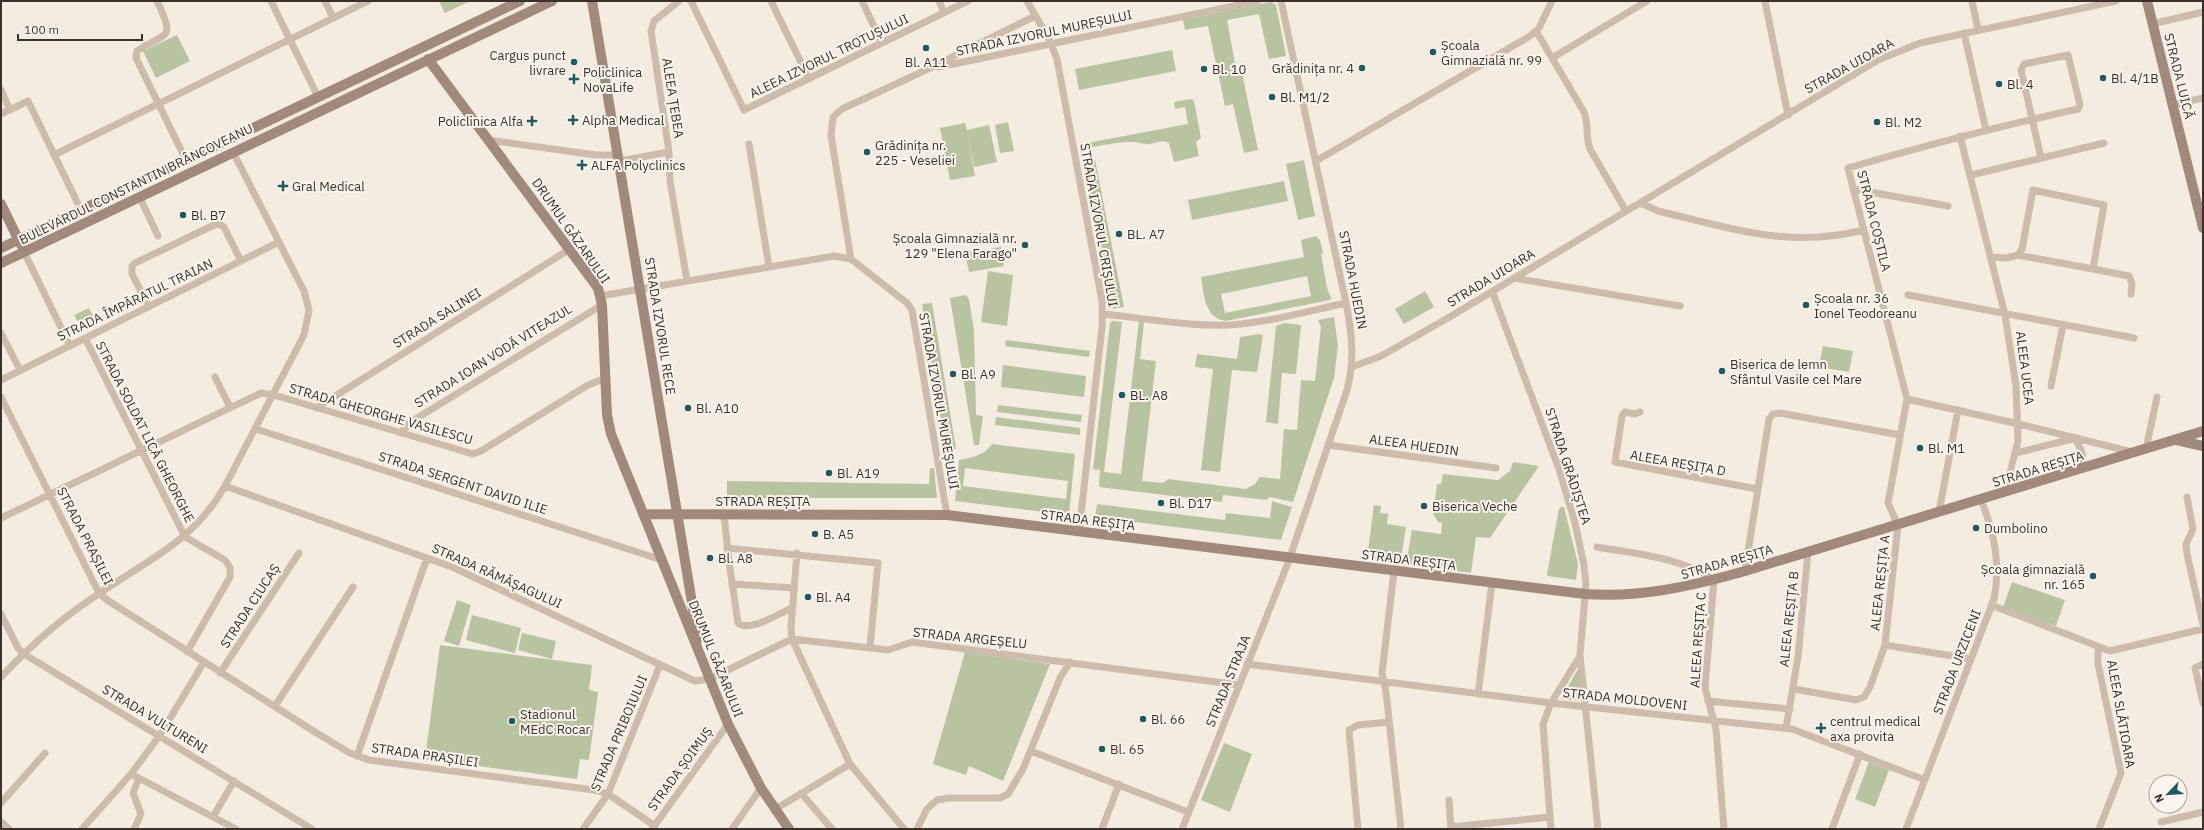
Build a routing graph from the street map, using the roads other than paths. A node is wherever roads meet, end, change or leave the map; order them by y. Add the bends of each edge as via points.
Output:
1 (157, 1) edge
2 (271, 1) edge
3 (325, 1) edge
4 (368, 1) edge
5 (520, 1) edge
6 (552, 1) edge
7 (592, 1) edge
8 (679, 1) edge
9 (692, 1) edge
10 (771, 1) edge
11 (862, 1) edge
12 (939, 1) edge
13 (968, 1) edge
14 (1027, 1) edge
15 (1258, 1) edge
16 (1281, 1) edge
17 (1552, 1) edge
18 (1647, 1) edge
19 (1765, 1) edge
20 (1972, 1) edge
21 (2116, 1) edge
22 (2147, 1) edge
23 (2203, 12) edge
24 (944, 13) junction
25 (1035, 16) junction
26 (334, 18) junction
27 (2152, 24) junction
28 (1978, 30) junction
29 (1536, 31) junction
30 (1964, 33) junction
31 (290, 39) junction
32 (882, 43) junction
33 (1051, 43) junction
34 (1552, 58) junction
35 (428, 59) junction
36 (928, 69) junction
37 (809, 79) junction
38 (1, 90) edge
39 (318, 97) junction
40 (2203, 98) edge
41 (158, 103) junction
42 (2172, 105) junction
43 (10, 110) junction
44 (1, 114) edge
45 (1788, 115) junction
46 (276, 118) junction
47 (2032, 119) junction
48 (282, 129) junction
49 (1986, 130) junction
50 (1960, 136) junction
51 (488, 140) junction
52 (2104, 143) dead end
53 (749, 144) dead end
54 (233, 152) junction
55 (670, 152) junction
56 (54, 155) junction
57 (619, 158) junction
58 (2041, 158) junction
59 (186, 160) junction
60 (1316, 161) junction
61 (1971, 175) junction
62 (1853, 188) junction
63 (139, 196) junction
64 (1640, 203) junction
65 (1, 204) edge
66 (1948, 206) dead end
67 (81, 210) junction
68 (1626, 211) junction
69 (2203, 228) edge
70 (1864, 230) junction
71 (158, 236) dead end
72 (18, 240) junction
73 (279, 242) junction
74 (1, 248) edge
75 (570, 249) junction
76 (24, 252) junction
77 (2018, 255) junction
78 (1992, 257) junction
79 (851, 259) junction
80 (241, 261) junction
81 (1, 263) edge
82 (769, 267) junction
83 (2093, 269) junction
84 (1514, 278) junction
85 (687, 281) junction
86 (641, 289) junction
87 (1492, 292) junction
88 (2131, 294) dead end
89 (1908, 295) dead end
90 (601, 300) junction
91 (1346, 303) junction
92 (1680, 306) dead end
93 (149, 307) junction
94 (1103, 314) junction
95 (2005, 315) junction
96 (2064, 325) junction
97 (1, 333) edge
98 (85, 338) junction
99 (2134, 338) dead end
100 (70, 346) junction
101 (1352, 367) junction
102 (20, 370) junction
103 (215, 376) dead end
104 (606, 378) junction
105 (1, 380) edge
106 (2051, 386) dead end
107 (274, 395) junction
108 (1, 397) edge
109 (2157, 397) dead end
110 (1907, 399) junction
111 (230, 406) junction
112 (316, 408) junction
113 (1958, 410) junction
114 (1640, 412) dead end
115 (2019, 424) junction
116 (256, 429) junction
117 (2203, 431) edge
118 (401, 433) junction
119 (1900, 434) junction
120 (2074, 438) junction
121 (2176, 440) junction
122 (1328, 445) junction
123 (2203, 446) edge
124 (141, 449) junction
125 (2146, 449) junction
126 (2016, 453) junction
127 (2134, 453) junction
128 (1496, 468) dead end
129 (2082, 469) junction
130 (225, 486) junction
131 (1757, 489) junction
132 (2005, 492) junction
133 (50, 494) junction
134 (2187, 497) dead end
135 (1981, 500) junction
136 (1939, 512) junction
137 (643, 514) junction
138 (678, 514) junction
139 (724, 514) junction
140 (946, 515) junction
141 (1, 518) edge
142 (1898, 525) junction
143 (1079, 532) junction
144 (185, 537) junction
145 (1597, 547) dead end
146 (727, 548) junction
147 (1808, 552) junction
148 (299, 553) dead end
149 (797, 553) junction
150 (427, 558) junction
151 (1290, 558) junction
152 (662, 560) junction
153 (1394, 571) junction
154 (1745, 571) junction
155 (1714, 580) junction
156 (1492, 583) junction
157 (732, 584) junction
158 (353, 586) dead end
159 (794, 588) junction
160 (99, 593) junction
161 (1585, 594) junction
162 (1991, 605) junction
163 (792, 608) junction
164 (1, 614) edge
165 (2203, 625) edge
166 (2203, 629) edge
167 (792, 639) junction
168 (870, 647) junction
169 (1885, 647) junction
170 (2098, 647) junction
171 (187, 652) junction
172 (24, 654) junction
173 (1580, 655) junction
174 (700, 657) junction
175 (1971, 659) junction
176 (204, 662) junction
177 (1070, 662) junction
178 (1248, 664) junction
179 (2203, 664) edge
180 (660, 665) junction
181 (220, 673) junction
182 (1, 678) edge
183 (709, 680) junction
184 (1383, 682) junction
185 (1239, 685) junction
186 (1794, 689) junction
187 (1478, 694) junction
188 (1708, 701) junction
189 (1551, 703) junction
190 (2203, 703) edge
191 (275, 706) junction
192 (1585, 706) junction
193 (1790, 709) junction
194 (1715, 721) junction
195 (1389, 722) junction
196 (728, 724) junction
197 (1786, 728) junction
198 (160, 735) junction
199 (1031, 751) junction
200 (46, 753) dead end
201 (1860, 754) junction
202 (357, 756) junction
203 (850, 764) junction
204 (131, 774) junction
205 (139, 778) junction
206 (1925, 780) junction
207 (234, 781) junction
208 (1119, 784) junction
209 (761, 788) junction
210 (802, 793) junction
211 (608, 794) junction
212 (1449, 800) dead end
213 (1, 803) edge
214 (774, 810) junction
215 (1188, 812) junction
216 (2203, 812) edge
217 (1550, 816) junction
218 (213, 817) junction
219 (1, 822) edge
220 (2161, 822) dead end
221 (653, 827) edge
222 (1451, 828) edge
223 (9, 829) edge
224 (82, 829) edge
225 (134, 829) edge
226 (236, 829) edge
227 (312, 829) edge
228 (583, 829) edge
229 (732, 829) edge
230 (789, 829) edge
231 (832, 829) edge
232 (904, 829) edge
233 (917, 829) edge
234 (1102, 829) edge
235 (1182, 829) edge
236 (1358, 829) edge
237 (1401, 829) edge
238 (1551, 829) edge
239 (1598, 829) edge
240 (1724, 829) edge
241 (1832, 829) edge
242 (1906, 829) edge
243 (2099, 829) edge

1 - 41 street via 167,31 163,38 140,49 135,55
2 - 31 street
3 - 26 street
4 - 26 street
5 - 39 street, BULEVARDUL CONSTANTIN BRÂNCOVEANU
6 - 35 street, BULEVARDUL CONSTANTIN BRÂNCOVEANU
7 - 57 street, STRADA IZVORUL RECE
8 - 55 street, ALEEA ȚEBEA via 654,21 651,31
9 - 37 street, ALEEA IZVORUL TROTUȘULUI via 744,110
10 - 37 street
11 - 32 street
12 - 24 street
13 - 24 street, ALEEA IZVORUL TROTUȘULUI
14 - 25 street, STRADA IZVORUL CRIȘULUI
15 - 33 street, STRADA IZVORUL MUREȘULUI
16 - 60 street, STRADA HUEDIN
17 - 29 street
18 - 34 street
19 - 45 street
20 - 28 street
21 - 28 street, STRADA UIOARA
22 - 27 street, STRADA LUICĂ
23 - 27 street
24 - 32 street, ALEEA IZVORUL TROTUȘULUI
25 - 33 street, STRADA IZVORUL CRIȘULUI
25 - 36 street, STRADA IZVORUL MUREȘULUI
26 - 31 street
27 - 42 street, STRADA LUICĂ
28 - 30 street, STRADA UIOARA
29 - 34 street
29 - 60 street
30 - 45 street, STRADA UIOARA via 1920,43 1878,60
30 - 49 street
31 - 39 street
31 - 41 street
32 - 37 street, ALEEA IZVORUL TROTUȘULUI
33 - 36 street, STRADA IZVORUL MUREȘULUI
33 - 94 street, STRADA IZVORUL CRIȘULUI via 1057,59 1069,120
34 - 68 street via 1587,118 1590,148
35 - 48 street, BULEVARDUL CONSTANTIN BRÂNCOVEANU
35 - 51 street, DRUMUL GĂZARULUI
36 - 79 street, STRADA IZVORUL MUREȘULUI via 842,109 833,117 831,135
38 - 43 street
39 - 46 street, BULEVARDUL CONSTANTIN BRÂNCOVEANU
40 - 42 street
41 - 56 street
41 - 59 street
42 - 69 street, STRADA LUICĂ
43 - 44 street
43 - 56 street via 28,101
45 - 64 street, STRADA UIOARA
46 - 48 street
46 - 59 street, BULEVARDUL CONSTANTIN BRÂNCOVEANU
47 - 47 street via 2080,107 2068,55 2022,66 2020,70
47 - 49 street
47 - 58 street
48 - 54 street, BULEVARDUL CONSTANTIN BRÂNCOVEANU
49 - 50 street
50 - 61 street, ALEEA UCEA
50 - 62 street, STRADA COȘTILA via 1848,168
51 - 57 street
51 - 75 street, DRUMUL GĂZARULUI
52 - 58 street
53 - 82 street
54 - 63 street, BULEVARDUL CONSTANTIN BRÂNCOVEANU
54 - 73 street
55 - 57 street
55 - 85 street, ALEEA ȚEBEA via 670,181
56 - 67 street
57 - 86 street, STRADA IZVORUL RECE
58 - 61 street
59 - 67 street, BULEVARDUL CONSTANTIN BRÂNCOVEANU
60 - 91 street, STRADA HUEDIN
61 - 78 street, ALEEA UCEA
62 - 66 street
62 - 70 street, STRADA COȘTILA
63 - 71 street
63 - 76 street, BULEVARDUL CONSTANTIN BRÂNCOVEANU
64 - 68 street, STRADA UIOARA
64 - 70 street via 1658,211 1772,237 1814,238
65 - 72 street
67 - 72 street, BULEVARDUL CONSTANTIN BRÂNCOVEANU
68 - 84 street, STRADA UIOARA
70 - 110 street, STRADA COȘTILA
72 - 74 street, BULEVARDUL CONSTANTIN BRÂNCOVEANU
72 - 76 street
73 - 80 street, STRADA ÎMPĂRATUL TRAIAN
73 - 107 street via 304,291 309,310 304,335
75 - 90 street, DRUMUL GĂZARULUI via 596,284
75 - 112 street, STRADA SALINEI
76 - 81 street, BULEVARDUL CONSTANTIN BRÂNCOVEANU
76 - 100 street
77 - 78 street via 2007,258
77 - 83 street
77 - 83 street via 2022,249 2033,190 2104,205
78 - 95 street, ALEEA UCEA
79 - 82 street via 834,256
79 - 140 street, STRADA IZVORUL MUREȘULUI via 907,303 912,310
80 - 93 street, STRADA ÎMPĂRATUL TRAIAN
80 - 93 street via 224,227 219,224 135,263 132,266 132,274
82 - 85 street
83 - 88 street via 2129,276 2132,284
84 - 87 street, STRADA UIOARA
84 - 92 street
85 - 86 street
86 - 90 street
86 - 138 street, STRADA IZVORUL RECE
87 - 101 street, STRADA UIOARA via 1381,356
87 - 161 street, STRADA GRĂDIȘTEA via 1563,483 1584,565
89 - 95 street, ALEEA UCEA
90 - 104 street, DRUMUL GĂZARULUI
90 - 118 street, STRADA IOAN VODĂ VITEAZUL via 409,423
91 - 94 street via 1230,325
91 - 101 street, STRADA HUEDIN via 1352,341
93 - 98 street, STRADA ÎMPĂRATUL TRAIAN
94 - 143 street, STRADA IZVORUL CRIȘULUI
95 - 96 street, ALEEA UCEA
95 - 115 street, ALEEA UCEA
96 - 99 street, ALEEA UCEA
96 - 106 street, ALEEA UCEA
97 - 102 street
98 - 100 street, STRADA ÎMPĂRATUL TRAIAN
98 - 124 street, STRADA SOLDAT LICĂ GHEORGHE
100 - 102 street, STRADA ÎMPĂRATUL TRAIAN
101 - 122 street, STRADA HUEDIN
102 - 105 street, STRADA ÎMPĂRATUL TRAIAN
103 - 111 street
104 - 118 street, STRADA GHEORGHE VASILESCU via 588,385 477,453 468,453
104 - 137 street, DRUMUL GĂZARULUI via 610,430
107 - 111 street, STRADA GHEORGHE VASILESCU via 261,393
107 - 112 street, STRADA GHEORGHE VASILESCU
107 - 116 street
108 - 133 street, STRADA PRAȘILEI
109 - 125 street
110 - 113 street
110 - 119 street
111 - 124 street, STRADA GHEORGHE VASILESCU
112 - 118 street, STRADA GHEORGHE VASILESCU
113 - 115 street
113 - 136 street
114 - 131 street, ALEEA REȘIȚA D via 1623,414 1614,462
115 - 120 street
115 - 126 street, ALEEA UCEA
116 - 130 street
116 - 152 street, STRADA SERGENT DAVID ILIE
117 - 121 street, STRADA REȘIȚA
119 - 131 street via 1780,413 1773,414 1769,419
119 - 142 street via 1888,502
120 - 126 street
120 - 127 street
120 - 129 street via 2083,453
121 - 123 street
121 - 125 street, STRADA REȘIȚA
122 - 128 street, ALEEA HUEDIN
122 - 151 street, STRADA HUEDIN
124 - 133 street, STRADA GHEORGHE VASILESCU
124 - 144 street, STRADA SOLDAT LICĂ GHEORGHE
125 - 127 street, STRADA REȘIȚA
126 - 132 street, ALEEA UCEA
127 - 129 street, STRADA REȘIȚA
129 - 132 street, STRADA REȘIȚA
130 - 144 street via 209,511
130 - 150 street, STRADA RĂMĂȘAGULUI
131 - 154 street
132 - 135 street, STRADA REȘIȚA
133 - 141 street, STRADA GHEORGHE VASILESCU
133 - 160 street, STRADA PRAȘILEI
134 - 165 street via 2193,529 2186,544 2186,554
135 - 136 street, STRADA REȘIȚA
135 - 162 street, STRADA URZICENI via 1996,552 1997,576
136 - 142 street, STRADA REȘIȚA
137 - 138 street
137 - 152 street, DRUMUL GĂZARULUI
138 - 139 street, STRADA REȘIȚA
138 - 174 street, STRADA IZVORUL RECE
139 - 140 street, STRADA REȘIȚA
139 - 146 street
140 - 143 street, STRADA REȘIȚA
142 - 147 street, STRADA REȘIȚA
142 - 169 street, ALEEA REȘIȚA A
143 - 151 street, STRADA REȘIȚA
144 - 160 street
144 - 171 street via 225,560 231,572
145 - 155 street via 1674,562 1700,571
146 - 149 street
146 - 157 street
147 - 154 street, STRADA REȘIȚA
147 - 186 street, ALEEA REȘIȚA B
148 - 181 street, STRADA CIUCAȘ
149 - 159 street
149 - 168 street via 878,563
150 - 180 street, STRADA RĂMĂȘAGULUI via 474,576
150 - 202 street
151 - 153 street, STRADA REȘIȚA
151 - 178 street, STRADA STRAJA
152 - 174 street, DRUMUL GĂZARULUI
153 - 156 street, STRADA REȘIȚA
153 - 184 street
154 - 155 street, STRADA REȘIȚA
155 - 161 street, STRADA REȘIȚA via 1642,594
155 - 188 street, ALEEA REȘIȚA C via 1704,683
156 - 161 street, STRADA REȘIȚA
156 - 187 street
157 - 159 street
157 - 163 street via 737,621 743,626 751,626
158 - 191 street
159 - 163 street
160 - 171 street, STRADA PRAȘILEI
160 - 172 street
161 - 173 street, STRADA GRĂDIȘTEA
162 - 170 street, ALEEA SLĂTIOARA
162 - 175 street, STRADA URZICENI
163 - 167 street
164 - 172 street, STRADA VULTURENI via 18,648
166 - 170 street, ALEEA SLĂTIOARA via 2116,650
167 - 168 street, STRADA ARGEȘELU
167 - 183 street
167 - 203 street
168 - 177 street, STRADA ARGEȘELU via 892,649 912,642
169 - 175 street, ALEEA REȘIȚA A
169 - 186 street via 1870,687 1862,699
170 - 243 street, ALEEA SLĂTIOARA via 2098,664 2121,773
171 - 176 street, STRADA PRAȘILEI
172 - 182 street
172 - 198 street, STRADA VULTURENI
173 - 189 street, STRADA GRĂDIȘTEA
173 - 192 street, STRADA GRĂDIȘTEA
174 - 183 street, DRUMUL GĂZARULUI
175 - 206 street, STRADA URZICENI
176 - 181 street, STRADA PRAȘILEI
176 - 198 street
177 - 185 street, STRADA ARGEȘELU
177 - 199 street via 1060,678
178 - 184 street, STRADA MOLDOVENI
178 - 185 street, STRADA STRAJA
179 - 190 street via 2195,668
180 - 183 street, STRADA RĂMĂȘAGULUI via 695,680
180 - 211 street, STRADA PRIBOIULUI
181 - 191 street, STRADA PRAȘILEI
183 - 196 street, DRUMUL GĂZARULUI
184 - 187 street, STRADA MOLDOVENI
184 - 195 street
185 - 215 street, STRADA STRAJA
186 - 193 street, ALEEA REȘIȚA B
187 - 189 street, STRADA MOLDOVENI
188 - 193 street, ALEEA REȘIȚA C
188 - 194 street, ALEEA REȘIȚA C
189 - 192 street, STRADA MOLDOVENI
189 - 217 street, STRADA GRĂDIȘTEA via 1542,728
191 - 202 street, STRADA PRAȘILEI
192 - 194 street, STRADA MOLDOVENI
192 - 239 street, STRADA GRĂDIȘTEA
193 - 197 street, ALEEA REȘIȚA B
194 - 197 street, STRADA MOLDOVENI
194 - 240 street, ALEEA REȘIȚA C
195 - 236 street via 1352,727 1349,730
195 - 237 street
196 - 209 street, DRUMUL GĂZARULUI
196 - 221 street, STRADA ȘOIMUȘ
197 - 201 street, STRADA MOLDOVENI
198 - 204 street
198 - 207 street, STRADA VULTURENI
199 - 208 street
199 - 233 street via 1008,794 1000,798 937,800 930,804
200 - 213 street
201 - 206 street, STRADA MOLDOVENI
201 - 241 street
202 - 211 street, STRADA PRAȘILEI via 369,760
203 - 210 street
203 - 232 street
204 - 205 street
204 - 224 street
205 - 218 street
205 - 225 street via 132,793 141,814
206 - 242 street, STRADA URZICENI
207 - 218 street
207 - 227 street, STRADA VULTURENI
208 - 215 street
208 - 234 street
209 - 214 street, DRUMUL GĂZARULUI
209 - 229 street
210 - 214 street
210 - 231 street
211 - 221 street, STRADA PRAȘILEI
211 - 228 street, STRADA PRIBOIULUI
212 - 222 street
214 - 230 street, DRUMUL GĂZARULUI
215 - 235 street, STRADA STRAJA
216 - 220 street
217 - 222 street
217 - 238 street, STRADA GRĂDIȘTEA
218 - 226 street
219 - 223 street

